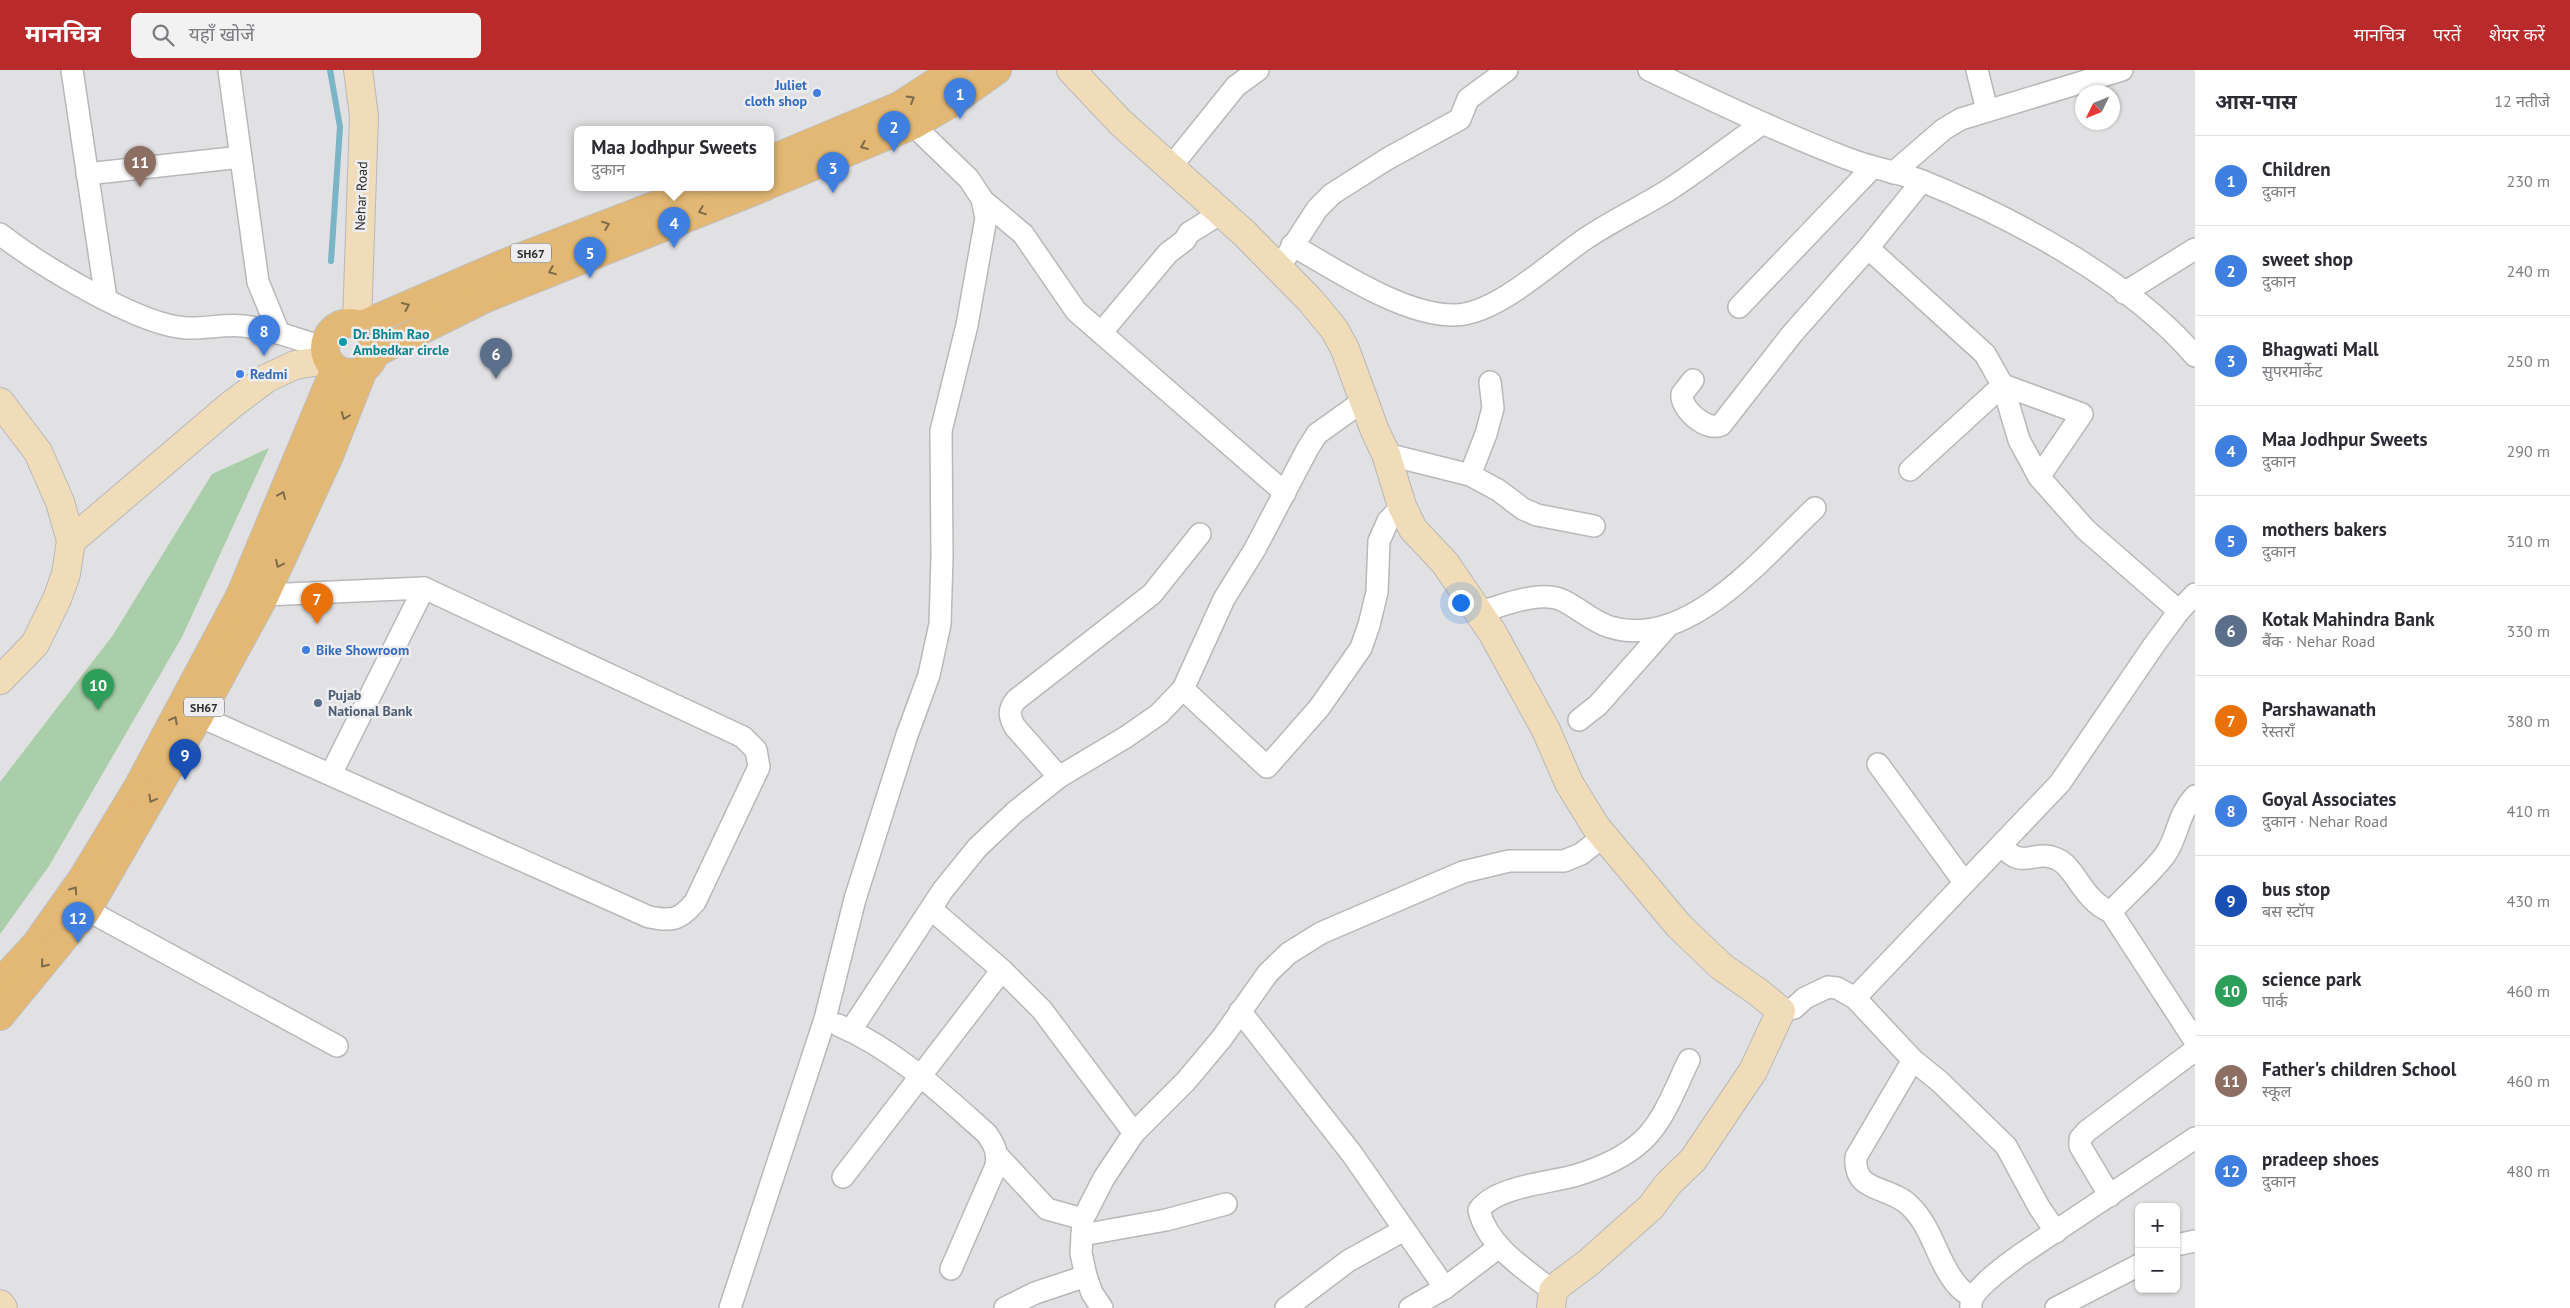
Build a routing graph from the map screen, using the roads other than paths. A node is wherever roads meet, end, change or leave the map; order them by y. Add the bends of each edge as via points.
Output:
1 (72, 70) edge
2 (229, 70) edge
3 (358, 70) edge
4 (955, 70) edge
5 (997, 70) edge
6 (1071, 70) edge
7 (1258, 70) edge
8 (1507, 70) edge
9 (1649, 70) edge
10 (1977, 70) edge
11 (2122, 70) edge
12 (1240, 78) edge
13 (1987, 110) junction
14 (1763, 123) junction
15 (913, 126) junction
16 (241, 157) junction
17 (774, 158) edge
18 (1170, 168) junction
19 (1873, 168) junction
20 (1894, 173) junction
21 (87, 174) junction
22 (1922, 181) junction
23 (774, 182) edge
24 (696, 191) edge
25 (750, 191) edge
26 (1221, 213) junction
27 (986, 218) junction
28 (644, 222) junction
29 (0, 234) edge
30 (1292, 245) junction
31 (1868, 248) junction
32 (2195, 249) edge
33 (1279, 268) junction
34 (2124, 293) junction
35 (106, 299) junction
36 (1739, 308) dead end
37 (359, 324) junction
38 (279, 333) junction
39 (1101, 333) junction
40 (2195, 356) edge
41 (328, 359) junction
42 (369, 362) junction
43 (1693, 380) dead end
44 (1490, 382) dead end
45 (2003, 385) junction
46 (1363, 401) junction
47 (0, 402) edge
48 (1386, 454) junction
49 (1910, 470) dead end
50 (1470, 475) junction
51 (2039, 477) junction
52 (1285, 493) junction
53 (1402, 506) junction
54 (1814, 508) dead end
55 (1594, 526) dead end
56 (1200, 534) dead end
57 (70, 541) junction
58 (424, 588) junction
59 (2195, 594) edge
60 (265, 595) junction
61 (2179, 611) junction
62 (1479, 612) junction
63 (1668, 626) junction
64 (0, 680) edge
65 (1183, 689) junction
66 (199, 716) junction
67 (1579, 720) dead end
68 (1878, 764) dead end
69 (331, 774) junction
70 (1059, 777) junction
71 (2195, 796) edge
72 (1604, 836) junction
73 (2002, 845) junction
74 (1964, 882) junction
75 (931, 909) junction
76 (87, 910) junction
77 (2111, 912) junction
78 (1002, 970) junction
79 (0, 983) edge
80 (1855, 998) junction
81 (1240, 1011) junction
82 (1781, 1011) junction
83 (0, 1016) edge
84 (825, 1019) junction
85 (851, 1030) junction
86 (2195, 1041) edge
87 (337, 1046) dead end
88 (2195, 1050) edge
89 (1689, 1060) dead end
90 (1913, 1060) junction
91 (922, 1076) junction
92 (1134, 1133) junction
93 (2195, 1138) edge
94 (998, 1155) junction
95 (843, 1177) dead end
96 (2110, 1196) junction
97 (1226, 1204) dead end
98 (1082, 1227) junction
99 (1404, 1230) junction
100 (2056, 1232) junction
101 (2195, 1241) edge
102 (2180, 1244) edge
103 (1499, 1247) junction
104 (2135, 1267) edge
105 (952, 1269) dead end
106 (1086, 1276) junction
107 (1445, 1288) junction
108 (1552, 1299) edge
109 (1972, 1303) edge
110 (0, 1304) edge
111 (3, 1308) edge
112 (730, 1308) edge
113 (1005, 1308) edge
114 (1102, 1308) edge
115 (1286, 1308) edge
116 (1410, 1308) edge
117 (2056, 1308) edge

1 - 21 street
2 - 16 street
3 - 37 street, Nehar Road via 364,116
17 -> 4 main road via 899,106
5 - 15 main road
6 - 18 street
7 - 12 street
8 - 30 street via 1468,99 1460,119 1332,194 1317,209
9 - 14 street
10 - 13 street
11 - 13 street
12 - 18 street
13 - 20 street via 1944,129
14 - 19 street
14 - 30 street via 1668,190 1587,238 1521,286 1465,313 1448,314 1412,306 1363,286
15 -> 23 main road
15 - 27 street via 969,179 982,199
16 - 21 street
16 - 38 street via 258,282
18 - 26 street
19 - 20 street
19 - 36 street
20 - 22 street
21 - 35 street
22 - 31 street
22 - 34 street via 2014,224 2099,274
24 - 28 main road, SH67
25 -> 28 main road, SH67
26 - 33 street
26 - 39 street via 1189,233 1168,253
27 - 39 street via 986,203 1024,234 1076,311
27 - 84 street via 967,325 941,431 940,624 929,675 855,899
37 -> 28 main road, SH67 via 503,264
28 -> 42 main road, SH67 via 486,298
29 - 35 street
30 - 33 street
31 - 43 street via 1792,334 1722,426 1706,425 1685,406 1682,394
31 - 45 street via 1985,354
32 - 34 street
33 - 46 street via 1334,329 1345,349
34 - 40 street
35 - 38 street via 146,318 185,328 242,326
37 - 41 main road, SH67 via 345,323 326,337
37 - 42 main road via 370,332 375,342
38 - 41 street
39 - 52 street
41 - 42 main road, SH67 via 344,373 354,374
41 - 57 street via 294,365 267,378
79 -> 41 main road, SH67 via 46,930 82,879 138,787 240,596
42 -> 60 main road, SH67 via 330,456
44 - 50 street via 1493,408
45 - 49 street
45 - 51 street via 2019,440
45 - 51 street via 2082,414
46 - 48 street
46 - 52 street via 1317,434
47 - 57 street via 38,452 60,502
48 - 50 street
48 - 53 street
50 - 55 street via 1537,516
51 - 61 street via 2086,530
52 - 65 street via 1224,599
53 - 62 street via 1413,529 1445,563
53 - 65 street via 1388,522 1379,541 1376,592 1361,648 1319,708 1267,768
54 - 63 street via 1721,596 1695,614
56 - 70 street via 1152,594 1081,647 1010,708 1010,718 1015,727
57 - 64 street via 66,574 35,644
58 - 60 street
58 - 69 street
58 - 69 street via 743,737 756,750 759,767 695,902 684,916 668,920 649,917
59 - 61 street
60 - 66 main road, SH67
61 - 73 street via 2065,777
62 - 63 street via 1533,598 1555,597 1600,624 1613,628 1649,631
62 - 72 street via 1546,730 1569,783
63 - 67 street via 1598,705
65 - 70 street via 1159,714 1126,738
66 - 69 street
66 -> 76 main road, SH67
68 - 74 street
70 - 75 street via 977,848
71 - 77 street via 2185,807 2165,854
72 - 81 street via 1581,854 1564,861 1510,861 1463,872 1321,933 1289,953 1268,973
72 - 82 street via 1679,926 1722,966
73 - 74 street
73 - 77 street via 2019,859 2046,856 2057,859 2066,866 2088,897
74 - 80 street
75 - 78 street
75 - 85 street
76 -> 83 main road, SH67
76 - 87 street
77 - 86 street
78 - 91 street
78 - 92 street via 1042,1010
80 - 82 street via 1828,987 1805,998 1794,1008
80 - 90 street
81 - 92 street via 1186,1081
81 - 99 street via 1352,1154
82 - 108 street via 1753,1071 1693,1160 1669,1183 1651,1207
84 - 85 street
84 - 112 street
85 - 91 street
88 - 96 street via 2087,1130 2080,1139 2080,1146
89 - 103 street via 1659,1119 1642,1141 1614,1161 1578,1174 1503,1193 1486,1201 1479,1210 1482,1222
90 - 100 street via 2006,1146
90 - 109 street via 1856,1157 1854,1171 1862,1181 1905,1200 1921,1216 1957,1285
91 - 94 street via 987,1134
91 - 95 street
92 - 98 street via 1104,1178
93 - 96 street
94 - 98 street via 1047,1209
94 - 105 street via 979,1209
96 - 100 street
97 - 98 street via 1166,1220
98 - 106 street via 1081,1253
99 - 107 street
99 - 115 street via 1348,1261
100 - 109 street via 2015,1260
101 - 102 street
103 - 107 street
103 - 108 street
104 - 117 street
106 - 113 street via 1035,1293
106 - 114 street
107 - 116 street
110 - 111 street

